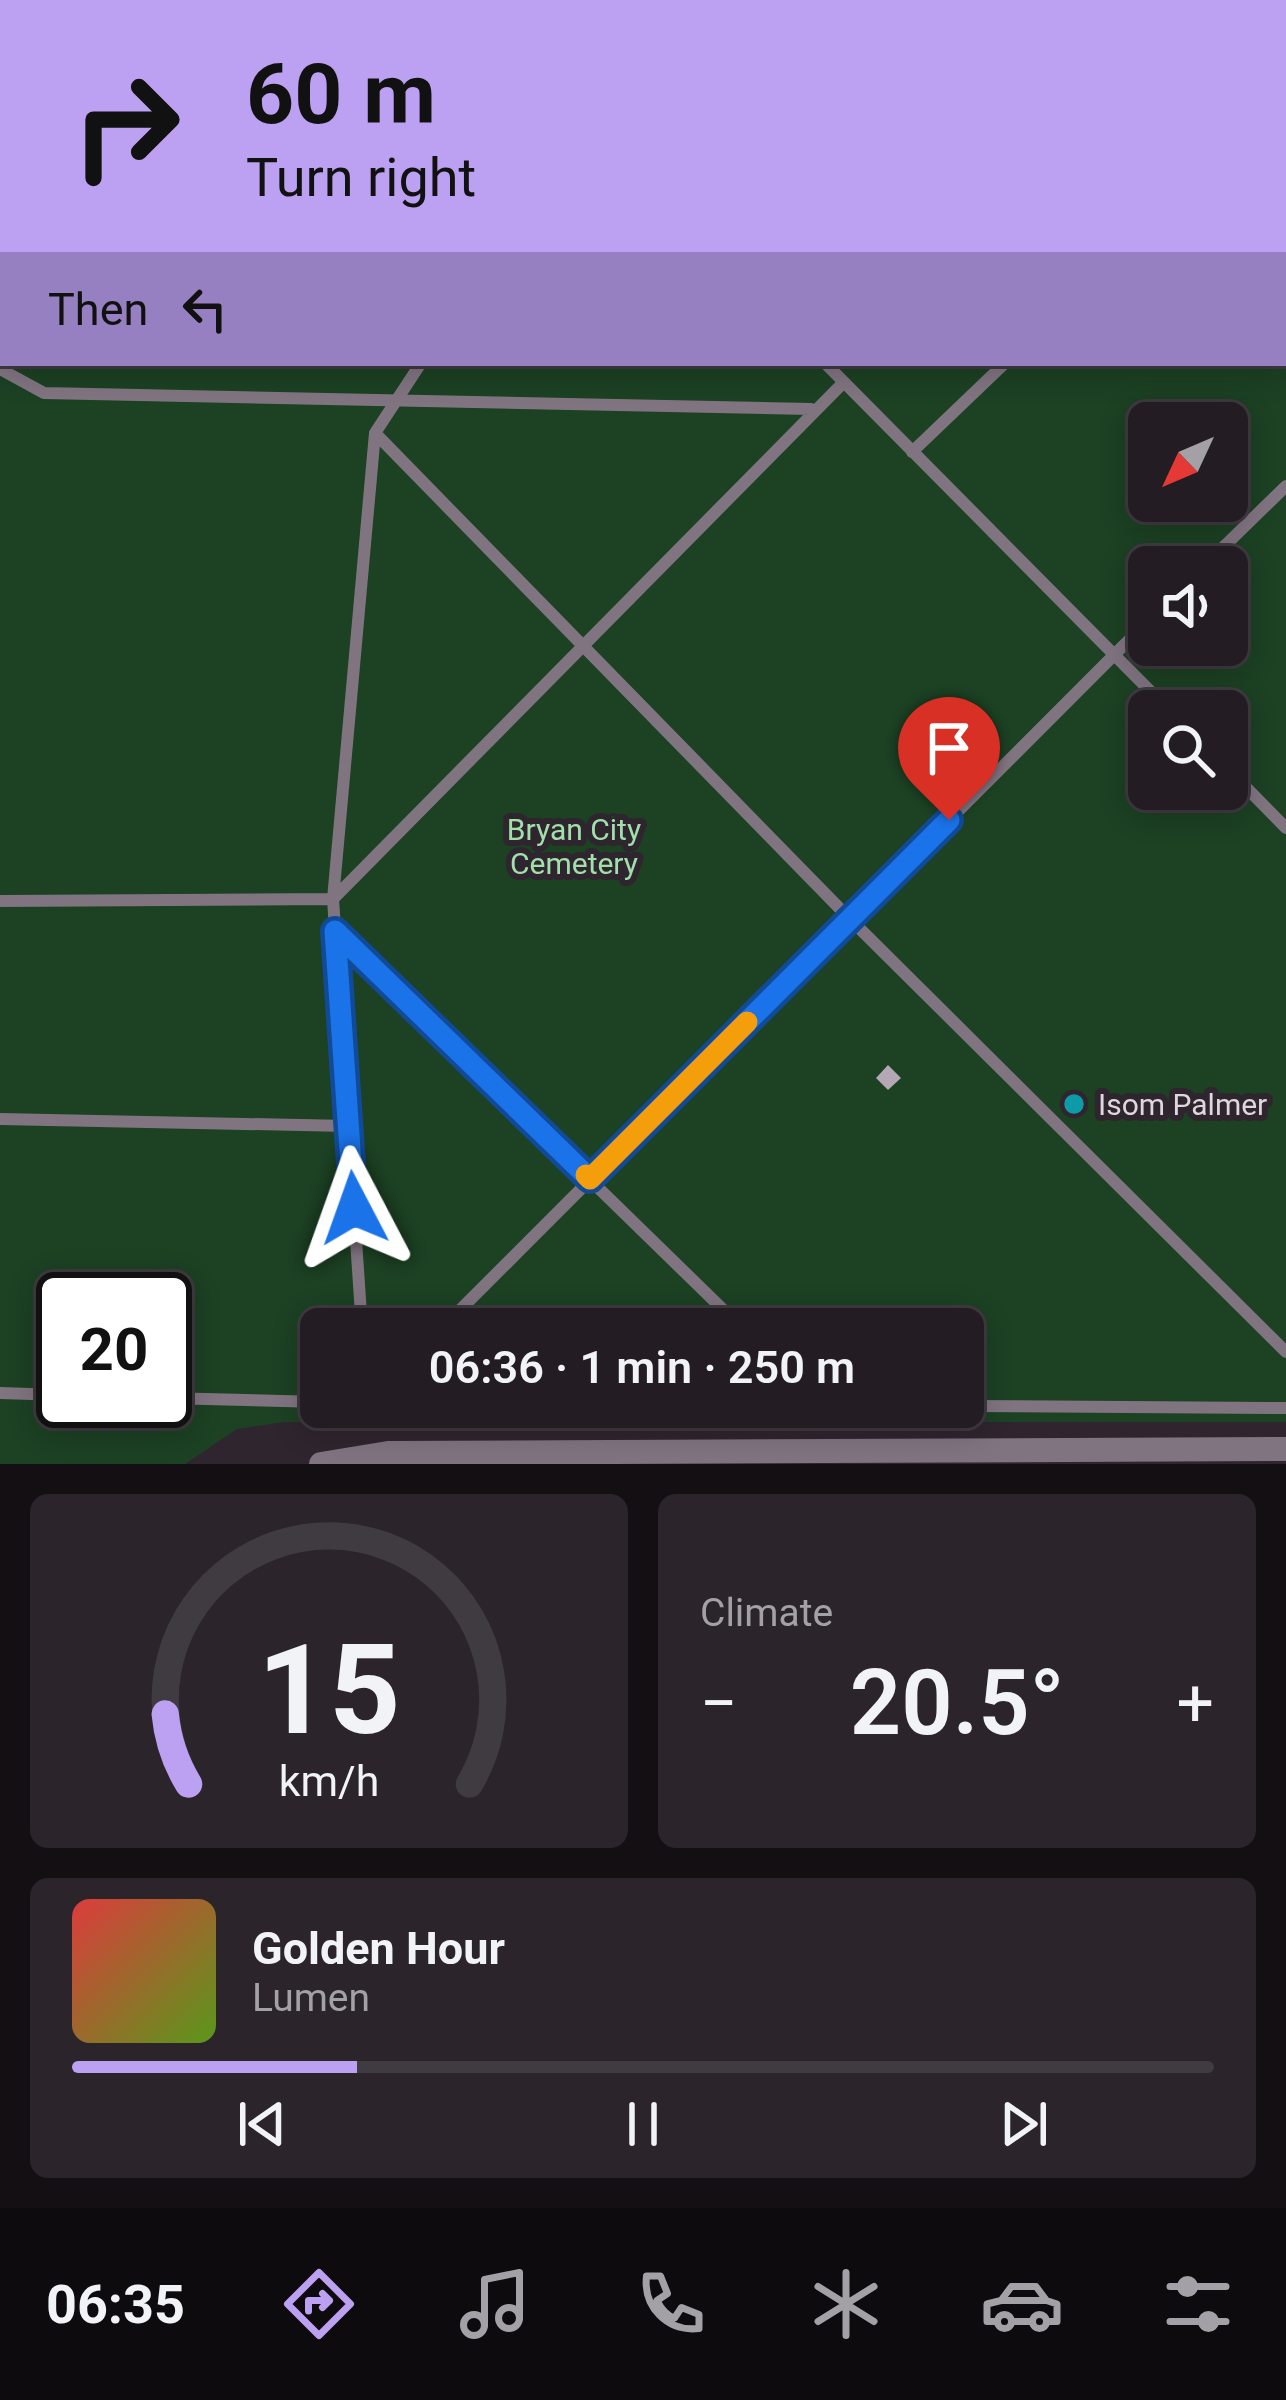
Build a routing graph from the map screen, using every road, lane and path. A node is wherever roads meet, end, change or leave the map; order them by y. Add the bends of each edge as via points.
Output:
1 (419, 366) edge
2 (828, 366) edge
3 (1003, 366) edge
4 (0, 368) edge
5 (844, 382) junction
6 (393, 400) junction
7 (811, 409) junction
8 (375, 433) junction
9 (912, 452) junction
10 (1286, 486) edge
11 (1225, 546) edge
12 (1128, 640) edge
13 (586, 648) junction
14 (1114, 654) junction
15 (1149, 690) edge
16 (1248, 789) edge
17 (1286, 828) edge
18 (333, 899) junction
19 (0, 901) edge
20 (850, 919) junction
21 (335, 931) junction
22 (0, 1119) edge
23 (348, 1126) junction
24 (590, 1179) junction
25 (361, 1308) edge
26 (462, 1308) edge
27 (722, 1308) edge
28 (1286, 1352) edge
29 (0, 1393) edge
30 (36, 1394) edge
31 (192, 1399) edge
32 (300, 1401) edge
33 (984, 1406) edge
34 (1286, 1408) edge
35 (1286, 1449) edge
36 (1018, 1458) edge
37 (685, 1459) edge
38 (321, 1464) edge

1 - 6 lane
2 - 5 lane
3 - 9 lane
4 - 6 lane via 44,393
5 - 7 lane
5 - 9 lane
6 - 7 lane
6 - 8 lane
7 - 13 lane
8 - 13 lane
8 - 18 lane
9 - 14 lane
10 - 11 lane
12 - 14 lane
13 - 18 lane
13 - 20 lane
14 - 15 lane
14 - 20 lane
16 - 17 lane
18 - 19 lane
18 - 21 lane
20 - 24 lane
20 - 28 lane
21 - 23 lane
21 - 24 lane
22 - 23 lane
23 - 25 lane
24 - 26 lane
24 - 27 lane
29 - 30 lane
31 - 32 lane
33 - 34 lane
35 - 36 street
36 - 37 street
37 - 38 street via 388,1453

